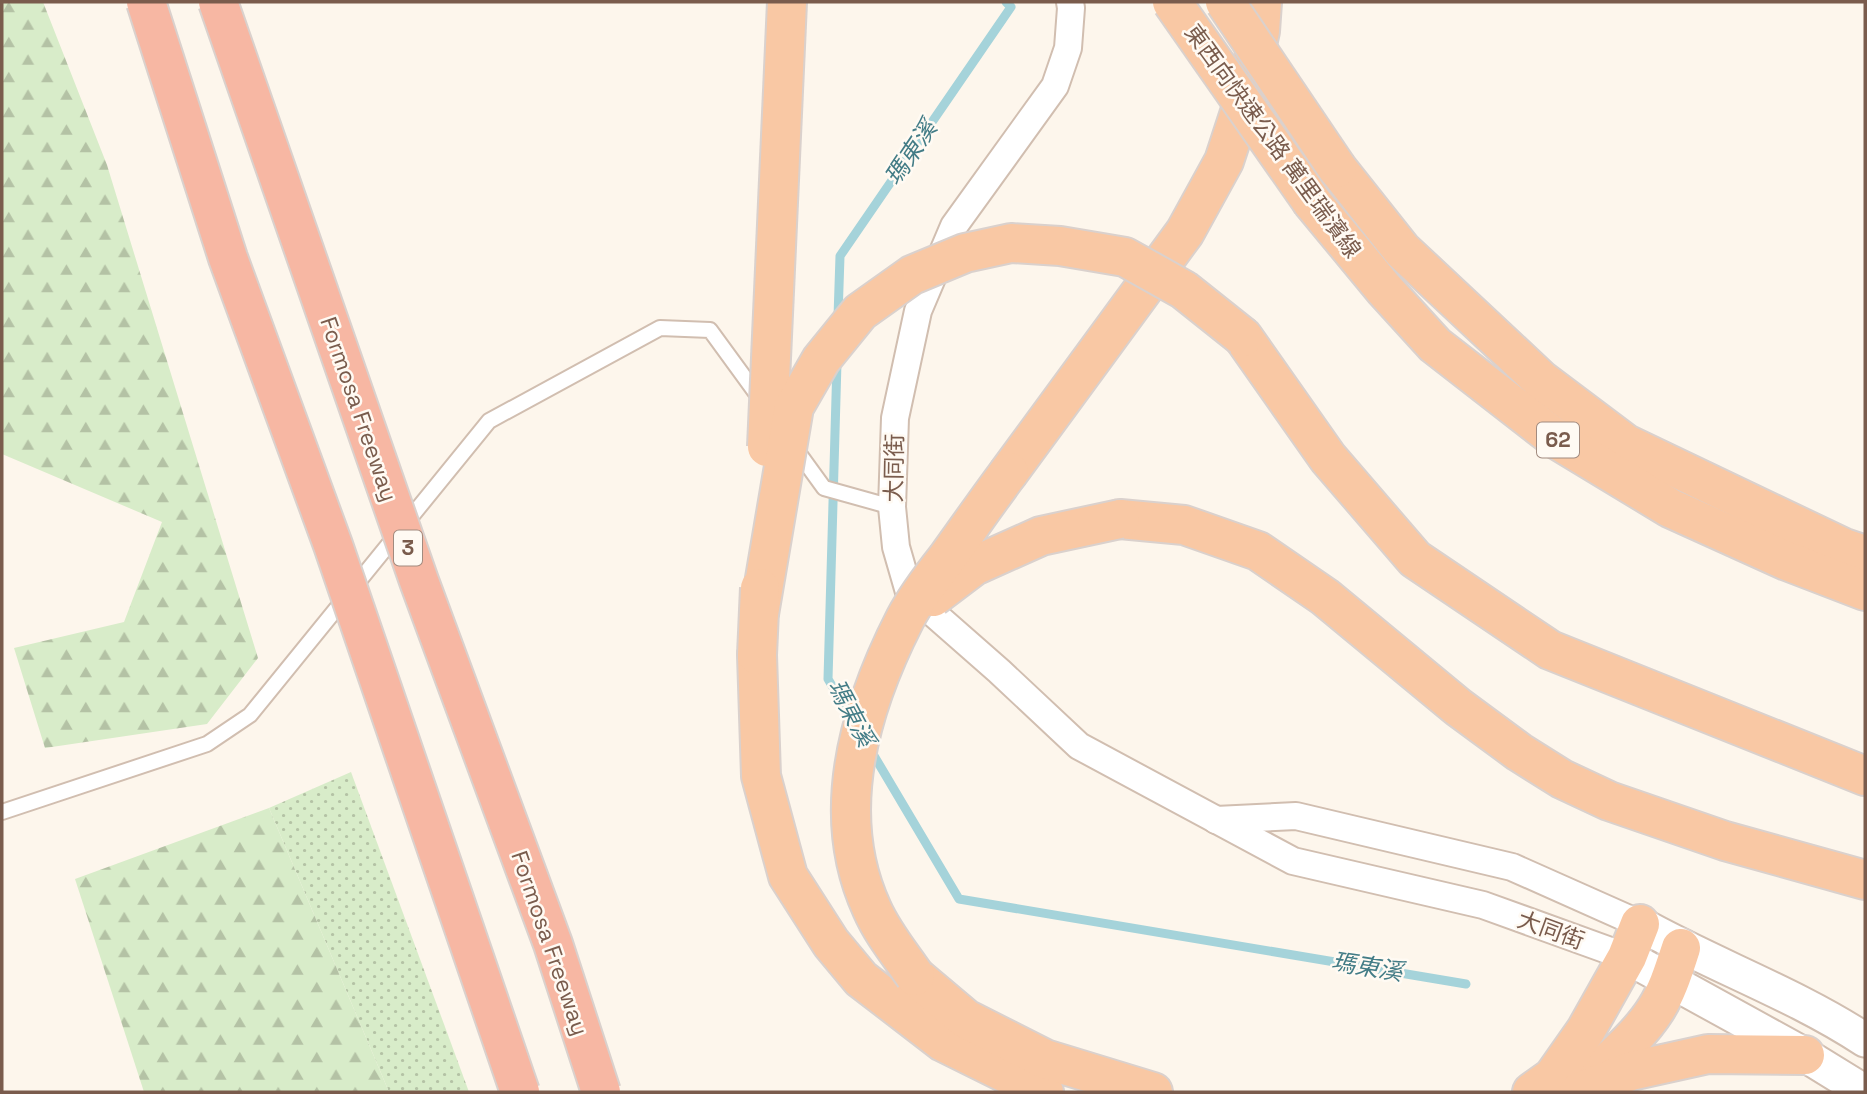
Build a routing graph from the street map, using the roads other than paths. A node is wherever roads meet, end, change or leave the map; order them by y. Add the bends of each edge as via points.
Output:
1 (146, 2) edge
2 (218, 2) edge
3 (787, 2) edge
4 (1070, 2) edge
5 (1172, 2) edge
6 (1225, 2) edge
7 (1262, 2) edge
8 (892, 507) junction
9 (1865, 555) edge
10 (1865, 591) edge
11 (759, 614) junction
12 (906, 617) junction
13 (1865, 776) edge
14 (2, 813) edge
15 (1216, 820) junction
16 (1865, 880) edge
17 (1633, 941) junction
18 (1676, 964) junction
19 (1865, 1041) edge
20 (1805, 1055) junction
21 (520, 1092) edge
22 (601, 1092) edge
23 (1044, 1092) edge
24 (1153, 1092) edge
25 (1532, 1092) edge
26 (1578, 1092) edge
27 (1865, 1092) edge

1 - 21 highway, bridge via 228,258 333,545
2 - 22 highway, Formosa Freeway / 3, bridge via 419,581 553,944
3 - 11 highway, bridge
4 - 8 street, 大同街 via 1068,48 1055,86 954,226 918,311 895,418
5 - 10 highway, 東西向快速公路 萬里瑞濱線 / 62, bridge via 1312,202 1435,345 1556,439 1670,508
6 - 9 highway, 東西向快速公路 萬里瑞濱線 / 62, bridge via 1337,169 1402,250 1541,380 1626,444
7 - 12 highway, bridge via 1246,94 1224,161 1185,232
8 - 14 lane via 824,488 710,330 660,328 489,421 250,715 207,744
8 - 15 street, 大同街 via 896,547 909,592 1079,746
11 - 13 highway, bridge via 794,407 821,360 860,312 912,275 965,253 1011,243 1060,246 1125,257 1184,290 1243,337 1328,458 1415,559 1550,650
11 - 23 highway, bridge via 761,776 788,876 831,943 861,979 943,1042
12 - 16 highway, bridge via 974,566 1041,536 1120,519 1184,525 1258,551 1325,597 1458,707 1562,779 1609,801 1725,841
12 - 24 highway, bridge via 865,713 852,776 851,826 858,869 884,933 915,976 966,1019 1045,1059
15 - 17 street, 大同街 via 1293,861
15 - 17 street, 大同街 via 1296,816 1512,867
17 - 18 street, 大同街
17 - 25 highway via 1586,1030 1553,1077
18 - 19 street, 大同街 via 1837,1022
18 - 20 street, 大同街
18 - 26 highway via 1655,1010
20 - 26 highway via 1708,1055 1631,1071
20 - 27 street, 大同街

